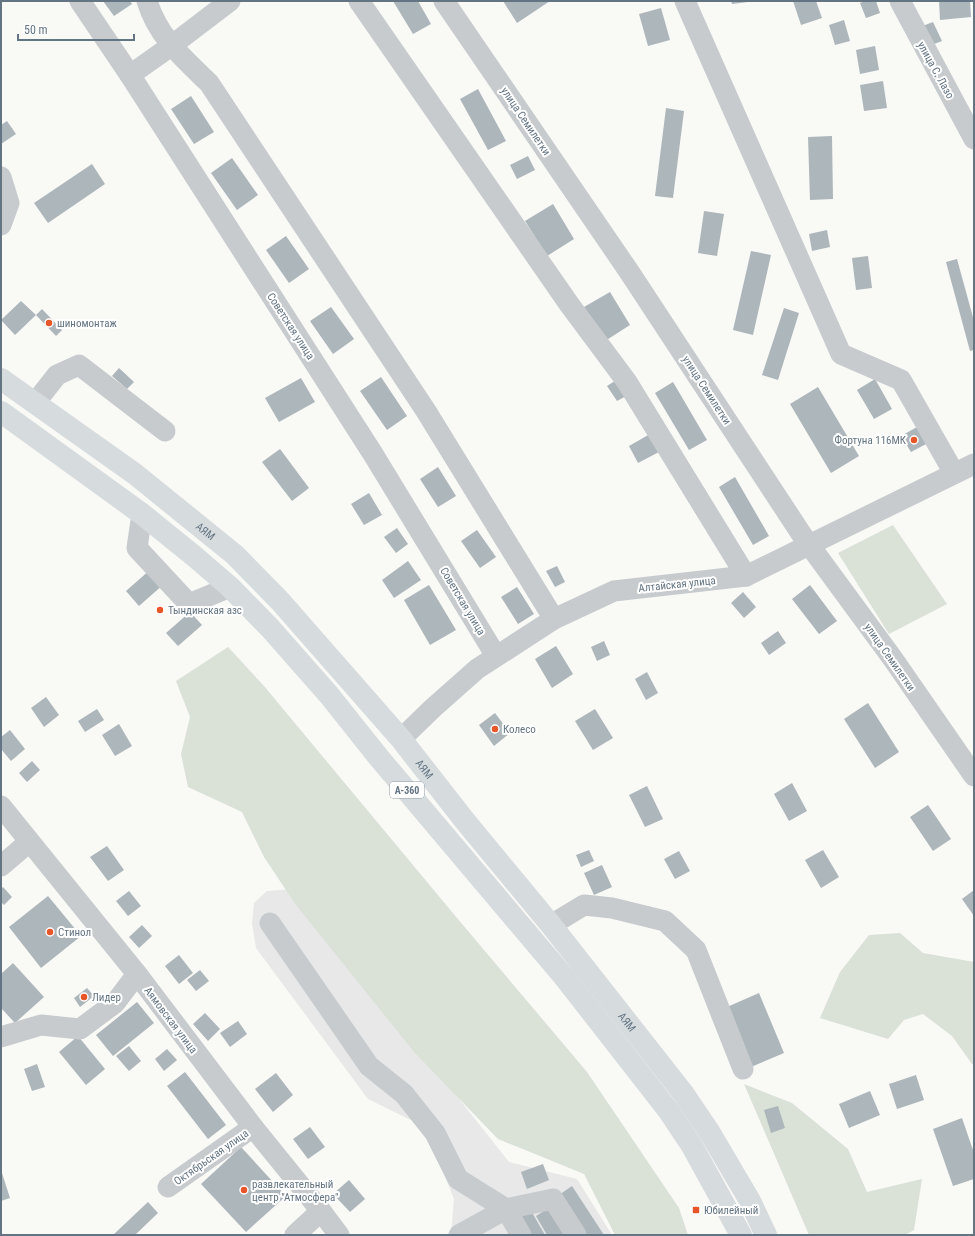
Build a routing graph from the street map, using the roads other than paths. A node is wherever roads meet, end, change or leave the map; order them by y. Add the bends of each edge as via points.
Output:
1 (80, 1) edge
2 (147, 1) edge
3 (230, 1) edge
4 (359, 1) edge
5 (444, 1) edge
6 (685, 1) edge
7 (900, 1) edge
8 (171, 46) junction
9 (130, 75) junction
10 (974, 138) edge
11 (1, 177) edge
12 (1, 225) edge
13 (1, 379) edge
14 (35, 403) junction
15 (1, 412) edge
16 (166, 431) dead end
17 (974, 464) edge
18 (954, 473) junction
19 (142, 514) junction
20 (809, 545) junction
21 (746, 576) junction
22 (230, 587) junction
23 (554, 619) junction
24 (496, 656) junction
25 (401, 739) junction
26 (974, 776) edge
27 (1, 806) edge
28 (29, 842) junction
29 (1, 866) edge
30 (270, 923) dead end
31 (551, 925) junction
32 (137, 974) junction
33 (1, 1037) edge
34 (743, 1069) dead end
35 (253, 1127) junction
36 (168, 1187) dead end
37 (506, 1209) junction
38 (321, 1211) junction
39 (295, 1235) edge
40 (339, 1235) edge
41 (459, 1235) edge
42 (521, 1235) edge
43 (576, 1235) edge
44 (741, 1235) edge
45 (766, 1235) edge

1 - 9 street, Советская улица
2 - 8 street via 151,14
3 - 8 street
4 - 21 street via 569,304 627,382
5 - 20 street, улица Семилетки via 630,273
6 - 18 street via 841,354 901,380
7 - 10 street, улица С. Лазо
8 - 9 street
8 - 23 street via 209,83 426,411
9 - 24 street, Советская улица via 372,454
11 - 12 street via 9,203
13 - 14 highway, АЯМ / А-360
14 - 16 street via 57,375 79,365
14 - 25 highway, АЯМ / А-360 via 135,474 235,555 280,601
15 - 19 highway, АЯМ / А-360
17 - 18 street, Алтайская улица
18 - 20 street, Алтайская улица
19 - 22 highway, АЯМ / А-360
19 - 22 street via 137,548 189,604
20 - 21 street, Алтайская улица
20 - 26 street, улица Семилетки via 893,659
21 - 23 street, Алтайская улица via 614,591
22 - 44 highway, АЯМ / А-360 via 329,695 380,760 565,978 668,1110 692,1146
23 - 24 street, Алтайская улица
24 - 25 street, Алтайская улица via 477,669
25 - 31 highway, АЯМ / А-360
27 - 28 street, Аямовская улица
28 - 29 street
28 - 32 street, Аямовская улица
30 - 37 street via 369,1066 404,1094 435,1133 458,1179
31 - 34 street via 584,905 612,908 665,921 696,950
31 - 45 highway, АЯМ / А-360 via 683,1093 750,1201
32 - 33 street via 115,1003 80,1028 41,1025
32 - 35 street, Аямовская улица
35 - 36 street, Октябрьская улица
35 - 38 street, Аямовская улица
37 - 41 street
37 - 42 street
37 - 43 street via 553,1199
38 - 39 street
38 - 40 street, Аямовская улица

